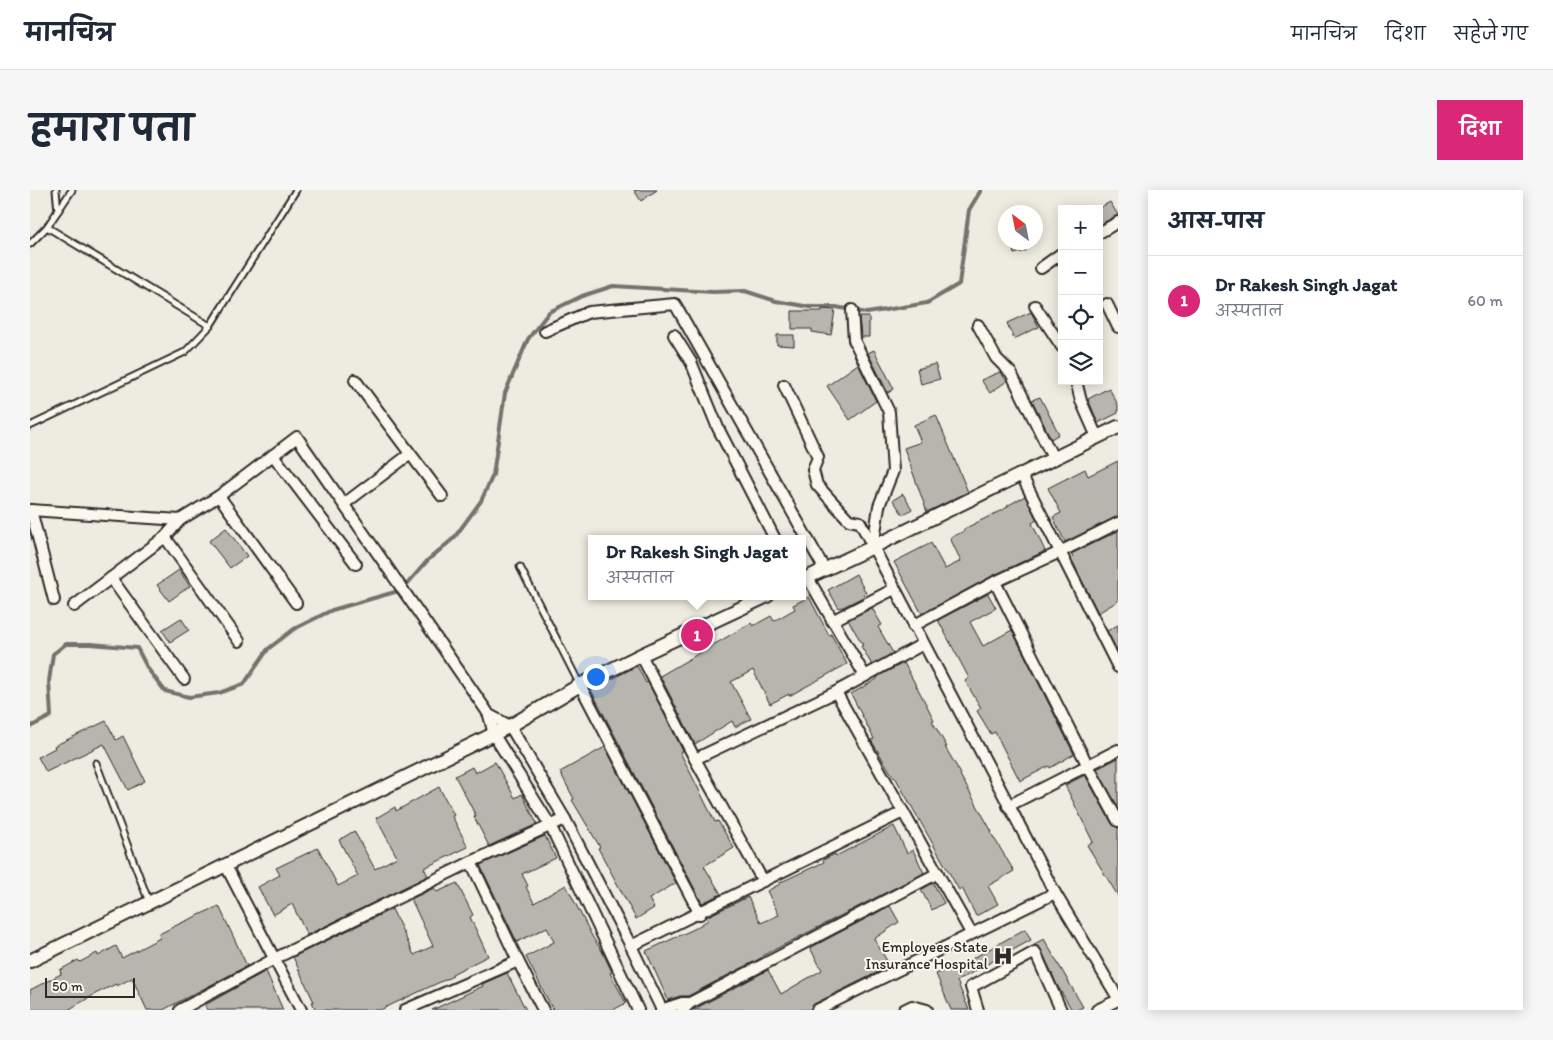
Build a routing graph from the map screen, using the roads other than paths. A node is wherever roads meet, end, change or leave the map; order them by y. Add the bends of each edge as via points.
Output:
1 (56, 190) edge
2 (72, 190) edge
3 (296, 190) edge
4 (58, 211) junction
5 (1118, 222) edge
6 (47, 227) junction
7 (1103, 231) edge
8 (30, 244) edge
9 (1058, 256) edge
10 (1041, 268) dead end
11 (1107, 304) dead end
12 (1035, 306) dead end
13 (852, 310) dead end
14 (978, 325) dead end
15 (210, 326) junction
16 (1118, 327) edge
17 (546, 331) dead end
18 (674, 335) dead end
19 (1058, 341) edge
20 (355, 380) dead end
21 (784, 385) dead end
22 (1077, 385) edge
23 (30, 426) edge
24 (1118, 426) edge
25 (1097, 437) junction
26 (410, 454) junction
27 (273, 455) junction
28 (1052, 458) junction
29 (1021, 474) junction
30 (219, 496) junction
31 (442, 496) dead end
32 (344, 504) junction
33 (30, 510) edge
34 (180, 520) junction
35 (1118, 523) edge
36 (773, 535) edge
37 (804, 535) edge
38 (165, 537) junction
39 (806, 538) edge
40 (873, 547) junction
41 (1060, 552) junction
42 (356, 564) dead end
43 (520, 567) dead end
44 (824, 570) junction
45 (111, 578) junction
46 (806, 579) edge
47 (806, 581) edge
48 (994, 582) junction
49 (894, 589) junction
50 (54, 600) dead end
51 (758, 600) edge
52 (296, 602) dead end
53 (74, 606) dead end
54 (832, 621) junction
55 (913, 626) junction
56 (239, 641) dead end
57 (923, 644) junction
58 (641, 655) junction
59 (1118, 667) edge
60 (865, 676) junction
61 (184, 679) dead end
62 (580, 685) junction
63 (836, 692) junction
64 (489, 715) junction
65 (510, 726) junction
66 (494, 735) junction
67 (1118, 750) edge
68 (695, 759) junction
69 (96, 763) dead end
70 (1088, 766) junction
71 (1008, 806) junction
72 (903, 812) junction
73 (565, 820) junction
74 (1118, 821) edge
75 (550, 826) junction
76 (471, 862) junction
77 (226, 866) junction
78 (938, 873) junction
79 (763, 881) junction
80 (1055, 893) junction
81 (150, 903) junction
82 (700, 914) junction
83 (971, 933) junction
84 (631, 946) junction
85 (276, 958) junction
86 (518, 960) junction
87 (30, 961) edge
88 (1118, 999) edge
89 (686, 1006) edge
90 (186, 1009) edge
91 (301, 1010) edge
92 (405, 1010) edge
93 (543, 1010) edge
94 (638, 1010) edge
95 (662, 1010) edge
96 (817, 1010) edge
97 (904, 1010) edge
98 (927, 1010) edge
99 (978, 1010) edge
100 (1061, 1010) edge
101 (1097, 1010) edge

1 - 4 lane
2 - 4 lane
3 - 15 lane
4 - 6 lane
5 - 7 street
6 - 8 lane
6 - 15 lane
9 - 10 street
11 - 16 street
12 - 19 street
13 - 40 street via 854,340 889,412 893,471 879,506
14 - 28 street via 996,358 1011,373
15 - 23 lane via 185,352
17 - 37 street via 589,312 675,304
18 - 36 street via 691,362 718,428
20 - 26 street
21 - 40 street via 818,457 812,470 817,485 849,520 860,522
22 - 25 street
24 - 25 street
25 - 28 street
26 - 31 street
26 - 32 street
27 - 30 street
27 - 32 street via 297,437
27 - 42 street
28 - 29 street
29 - 40 street
29 - 41 street
30 - 34 street
30 - 52 street
32 - 64 street
33 - 34 street
33 - 50 street
34 - 38 street
35 - 41 street
38 - 45 street
38 - 56 street
39 - 44 street
40 - 44 street
40 - 49 street
41 - 48 street
41 - 59 street
43 - 62 lane
44 - 46 street
45 - 53 street
45 - 61 street
47 - 54 street
48 - 55 street
48 - 70 street
49 - 54 street
49 - 55 street
51 - 58 street
54 - 60 street
55 - 57 street
57 - 60 street
57 - 71 street
58 - 62 street
58 - 68 street
60 - 63 street
62 - 65 street
62 - 82 street
63 - 68 street
63 - 72 street
64 - 65 street
64 - 66 street
65 - 66 street
65 - 73 street
66 - 75 street
66 - 77 street
67 - 70 street
68 - 79 street
69 - 81 lane
70 - 71 street
70 - 74 street
71 - 80 street
72 - 78 street
72 - 79 street
73 - 75 street
73 - 84 street
75 - 76 street
75 - 94 street
76 - 85 street
76 - 86 street
77 - 81 street
77 - 85 street
78 - 83 street
78 - 89 street
79 - 82 street
80 - 83 street
80 - 88 street
81 - 87 street
82 - 84 street
83 - 96 street
84 - 95 street
85 - 90 street
85 - 91 street
86 - 92 street
86 - 93 street
88 - 101 street
89 - 95 street
97 - 98 street via 912,1006
99 - 100 street via 971,987 1035,952

